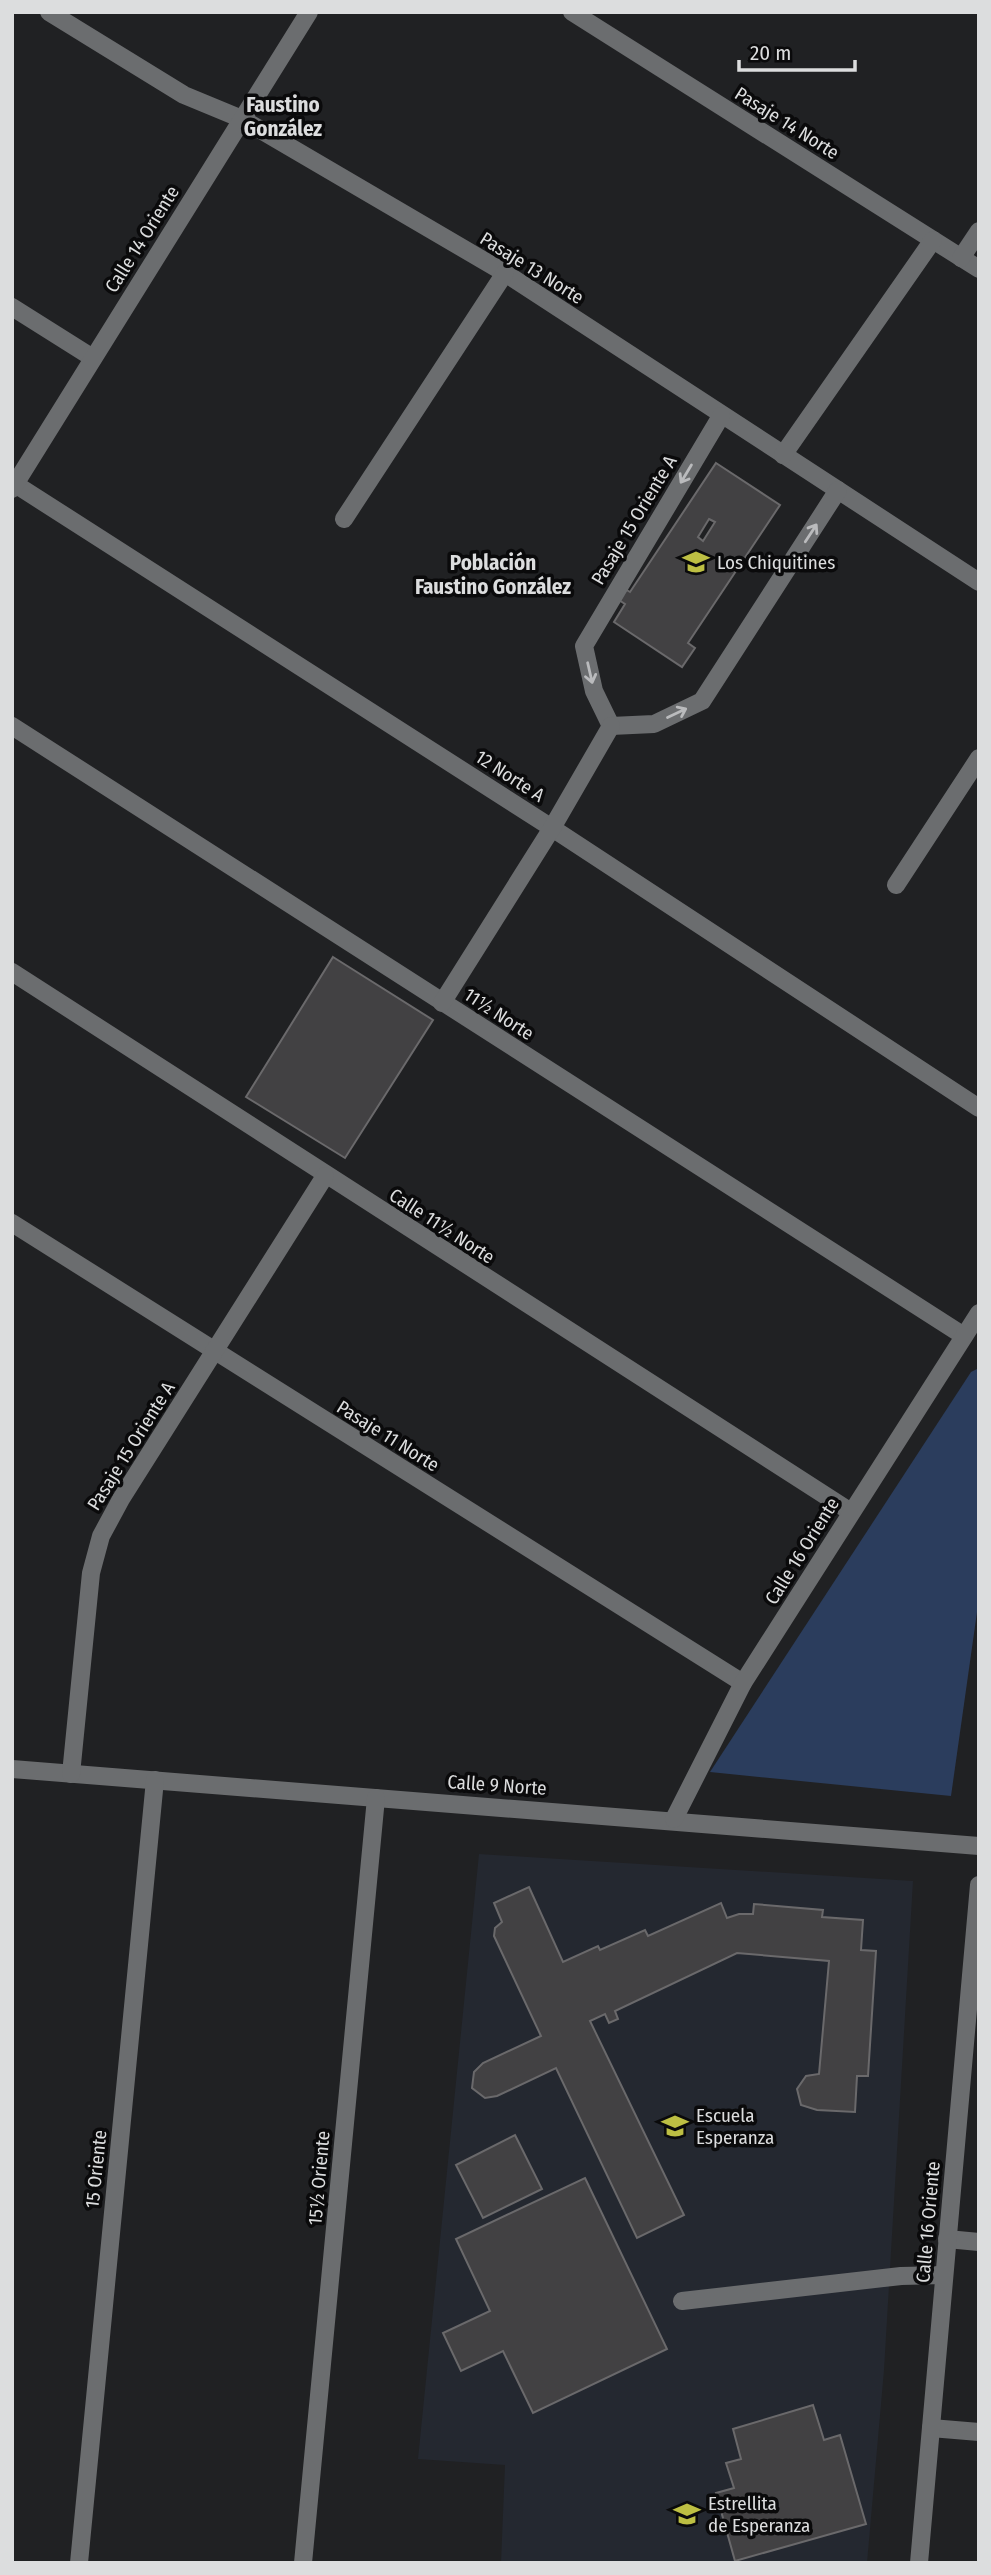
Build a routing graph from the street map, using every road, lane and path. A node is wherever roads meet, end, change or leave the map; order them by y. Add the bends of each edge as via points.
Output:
1 (49, 12) edge
2 (309, 12) edge
3 (572, 12) edge
4 (242, 118) junction
5 (979, 231) edge
6 (933, 240) junction
7 (961, 258) junction
8 (979, 269) edge
9 (505, 273) junction
10 (12, 307) edge
11 (93, 358) junction
12 (721, 416) junction
13 (783, 455) junction
14 (14, 486) edge
15 (838, 491) junction
16 (344, 519) dead end
17 (979, 582) edge
18 (12, 726) edge
19 (611, 726) junction
20 (979, 758) edge
21 (552, 828) junction
22 (896, 885) dead end
23 (12, 972) edge
24 (442, 1003) junction
25 (979, 1108) edge
26 (325, 1176) junction
27 (12, 1223) edge
28 (979, 1313) edge
29 (964, 1336) junction
30 (214, 1352) junction
31 (851, 1513) junction
32 (743, 1684) junction
33 (12, 1769) edge
34 (71, 1773) junction
35 (155, 1780) junction
36 (376, 1798) junction
37 (674, 1819) junction
38 (979, 1846) edge
39 (979, 1885) edge
40 (971, 2062) edge
41 (947, 2239) junction
42 (979, 2242) edge
43 (944, 2275) junction
44 (682, 2301) dead end
45 (931, 2428) junction
46 (979, 2432) edge
47 (79, 2563) edge
48 (303, 2563) edge
49 (919, 2563) edge

1 - 4 street, Pasaje 13 Norte via 184,95
2 - 4 street, Calle 14 Oriente
3 - 6 street, Pasaje 14 Norte
4 - 9 street, Pasaje 13 Norte
4 - 11 street, Calle 14 Oriente
5 - 7 street
6 - 7 street, Pasaje 14 Norte
6 - 13 street
7 - 8 street, Pasaje 14 Norte
9 - 12 street, Pasaje 13 Norte
9 - 16 street
10 - 11 street
11 - 14 street, Calle 14 Oriente
12 - 13 street, Pasaje 13 Norte
12 -> 19 street, Pasaje 15 Oriente A via 584,646 594,691
13 - 15 street, Pasaje 13 Norte
14 - 21 street, 12 Norte A
15 - 17 street, Pasaje 13 Norte
19 -> 15 street via 654,724 702,701
18 - 24 street, 11½ Norte
19 - 21 street
20 - 22 street
21 - 24 street
21 - 25 street, 12 Norte A
23 - 26 street, Calle 11½ Norte
24 - 29 street, 11½ Norte
26 - 30 street, Pasaje 15 Oriente A
26 - 31 street, Calle 11½ Norte
27 - 30 street, Pasaje 11 Norte
28 - 29 street, Calle 16 Oriente
29 - 31 street, Calle 16 Oriente
30 - 32 street, Pasaje 11 Norte
30 - 34 street, Pasaje 15 Oriente A via 101,1536 91,1573
31 - 32 street, Calle 16 Oriente
32 - 37 street, Calle 16 Oriente
33 - 34 street, Calle 9 Norte
34 - 35 street, Calle 9 Norte
35 - 36 street, Calle 9 Norte
35 - 47 street, 15 Oriente
36 - 37 street, Calle 9 Norte
36 - 48 street, 15½ Oriente
37 - 38 street, Calle 9 Norte
39 - 40 street, Calle 16 Oriente
40 - 41 street, Calle 16 Oriente
41 - 42 street
41 - 43 street, Calle 16 Oriente
43 - 44 street
43 - 45 street, Calle 16 Oriente
45 - 46 street
45 - 49 street, Calle 16 Oriente

